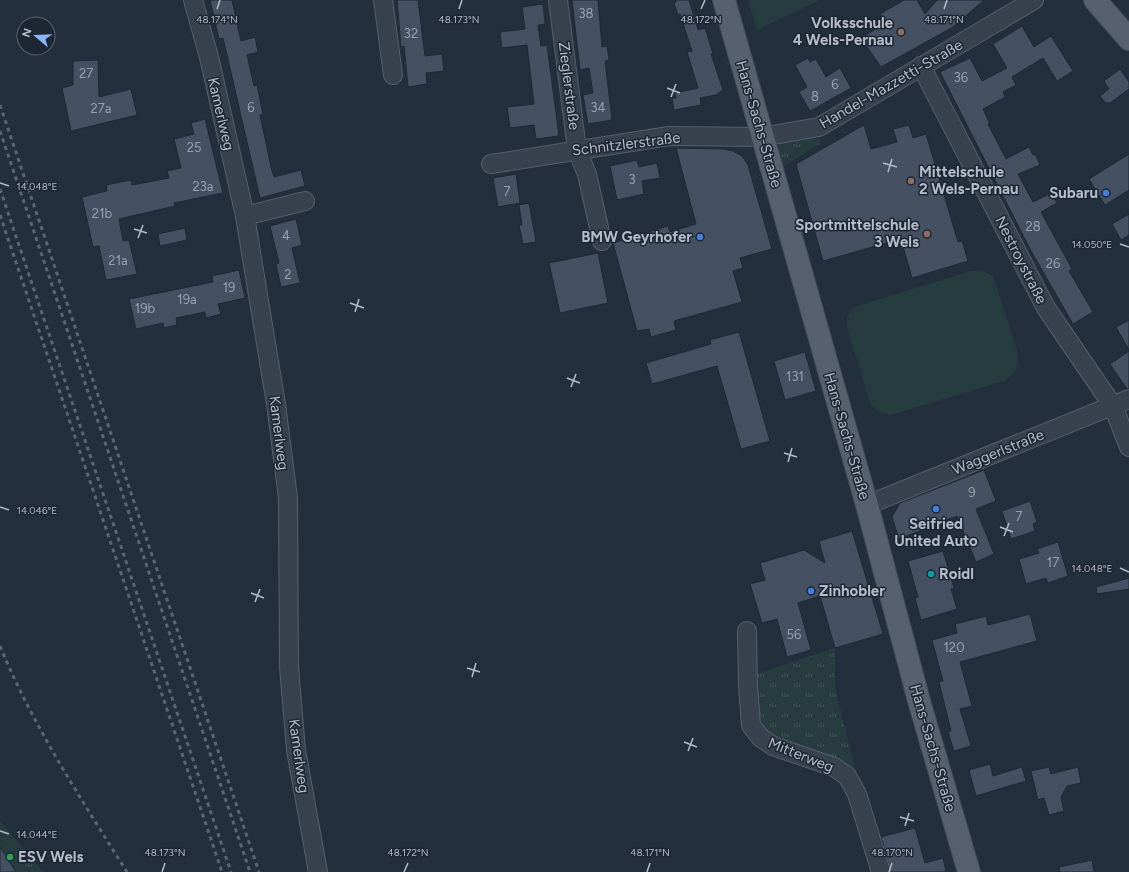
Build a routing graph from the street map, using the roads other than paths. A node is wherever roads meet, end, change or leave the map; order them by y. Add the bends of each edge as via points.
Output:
1 (193, 0) edge
2 (383, 0) edge
3 (558, 0) edge
4 (724, 0) edge
5 (1034, 0) edge
6 (1095, 0) edge
7 (1129, 39) edge
8 (921, 66) junction
9 (393, 75) dead end
10 (762, 137) junction
11 (577, 150) junction
12 (491, 164) dead end
13 (304, 202) dead end
14 (245, 216) junction
15 (602, 241) dead end
16 (1129, 399) edge
17 (1113, 406) junction
18 (1129, 448) edge
19 (867, 504) junction
20 (747, 631) dead end
21 (318, 872) edge
22 (881, 872) edge
23 (968, 872) edge

1 - 14 street, Kamerlweg via 209,57
2 - 9 street
3 - 11 street, Zieglerstraße
4 - 10 main road, Hans-Sachs-Straße
5 - 8 street, Handel-Mazzetti-Straße
6 - 7 main road
8 - 10 street, Handel-Mazzetti-Straße via 819,127
8 - 17 street, Nestroystraße via 1046,308
10 - 11 street, Schnitzlerstraße via 669,136
10 - 19 main road, Hans-Sachs-Straße
11 - 12 street, Schnitzlerstraße
11 - 15 street, Zieglerstraße via 587,174
13 - 14 street
14 - 21 street, Kamerlweg via 276,404 288,498 289,667 296,750
16 - 17 street, Waggerlstraße
17 - 18 street, Nestroystraße
17 - 19 street, Waggerlstraße
19 - 23 main road, Hans-Sachs-Straße
20 - 22 street, Mitterweg via 752,725 760,738 773,746 834,767 847,776 857,794

